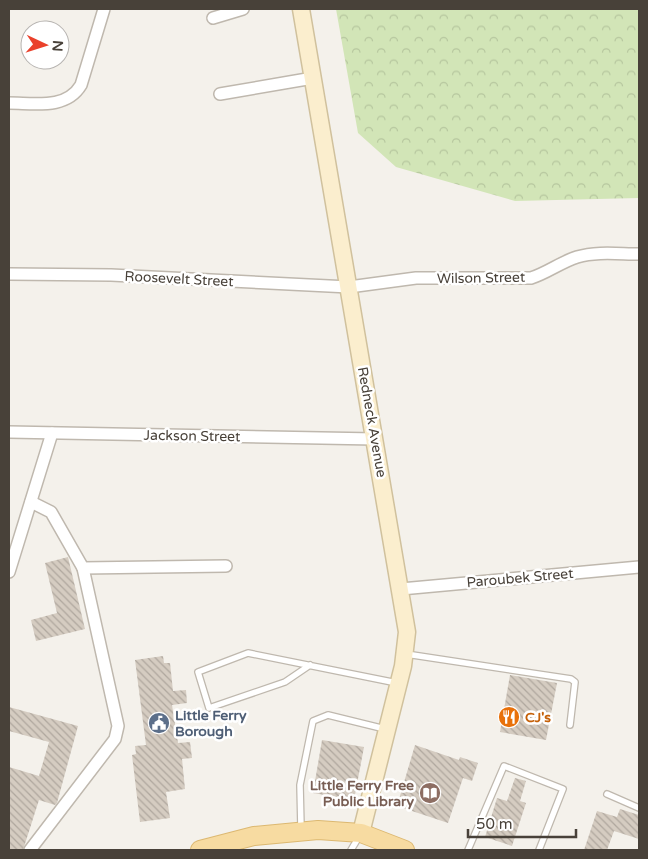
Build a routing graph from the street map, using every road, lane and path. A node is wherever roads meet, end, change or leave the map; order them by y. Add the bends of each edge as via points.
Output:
1 (104, 9) edge
2 (243, 9) edge
3 (301, 9) edge
4 (213, 18) dead end
5 (313, 78) junction
6 (220, 94) dead end
7 (9, 103) edge
8 (639, 254) edge
9 (9, 274) edge
10 (349, 287) junction
11 (9, 432) edge
12 (52, 433) junction
13 (375, 440) junction
14 (31, 502) junction
15 (226, 566) dead end
16 (639, 567) edge
17 (83, 568) junction
18 (9, 572) edge
19 (401, 589) junction
20 (404, 654) junction
21 (310, 665) junction
22 (399, 683) junction
23 (570, 725) dead end
24 (387, 730) junction
25 (607, 794) dead end
26 (639, 808) edge
27 (301, 831) junction
28 (361, 833) junction
29 (30, 850) edge
30 (200, 850) edge
31 (352, 850) edge
32 (405, 850) edge
33 (468, 850) edge
34 (539, 850) edge

1 - 7 street via 81,85 69,99 58,103
2 - 4 street
3 - 5 street, Redneck Avenue
5 - 6 street
5 - 10 street, Redneck Avenue
8 - 10 street, Wilson Street via 584,256 531,278 416,278
9 - 10 street, Roosevelt Street via 111,275
10 - 13 street, Redneck Avenue
11 - 12 street, Jackson Street
12 - 13 street, Jackson Street
12 - 14 street
13 - 19 street, Redneck Avenue
14 - 17 street via 51,512
14 - 18 street
15 - 17 street
16 - 19 street, Paroubek Street
17 - 29 street via 118,726 115,739
19 - 20 street, Redneck Avenue via 406,632
20 - 22 street, Redneck Avenue
20 - 23 lane via 571,679 574,682
21 - 21 lane via 248,654 198,672 209,708 285,682
21 - 22 lane
22 - 24 street, Redneck Avenue
24 - 27 lane via 328,715 313,721 300,785
24 - 28 street, Redneck Avenue
25 - 26 lane
27 - 28 main road
27 - 30 main road via 254,836
28 - 31 lane
28 - 32 main road
33 - 34 lane via 504,766 563,789

